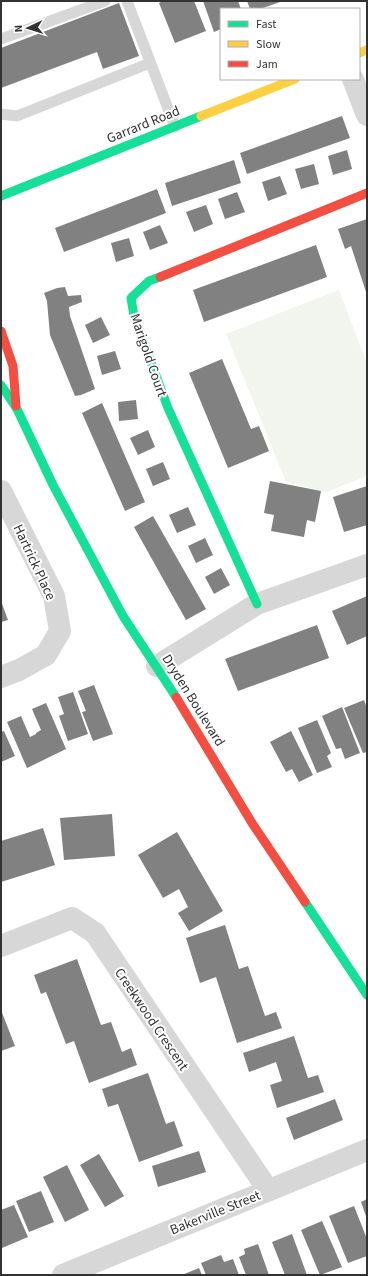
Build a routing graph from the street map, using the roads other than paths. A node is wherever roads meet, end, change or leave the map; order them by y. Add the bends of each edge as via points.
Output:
1 (105, 1) edge
2 (127, 1) edge
3 (1, 39) edge
4 (150, 63) junction
5 (292, 80) edge
6 (353, 80) edge
7 (1, 114) edge
8 (367, 115) edge
9 (175, 127) junction
10 (367, 193) edge
11 (1, 196) edge
12 (1, 331) edge
13 (1, 385) edge
14 (17, 409) junction
15 (1, 490) edge
16 (367, 565) edge
17 (258, 604) junction
18 (156, 666) junction
19 (1, 677) edge
20 (1, 946) edge
21 (367, 995) edge
22 (367, 1150) edge
23 (268, 1190) junction
24 (63, 1275) edge

1 - 3 lane
2 - 4 lane
4 - 7 lane via 17,116
4 - 9 lane
5 - 9 street, Garrard Road
6 - 8 street
9 - 11 street, Garrard Road
10 - 17 street, Marigold Court via 149,281 131,298 134,316 168,408
12 - 14 street, Dryden Boulevard via 13,366
13 - 14 street, Dryden Boulevard
14 - 18 street, Dryden Boulevard via 122,616
15 - 19 street, Hartrick Place via 54,596 60,631 46,655
16 - 17 street
17 - 18 street
18 - 21 street, Dryden Boulevard via 256,829
20 - 23 street, Creekwood Crescent via 72,918 95,933
22 - 23 street, Bakerville Street
23 - 24 street, Bakerville Street

